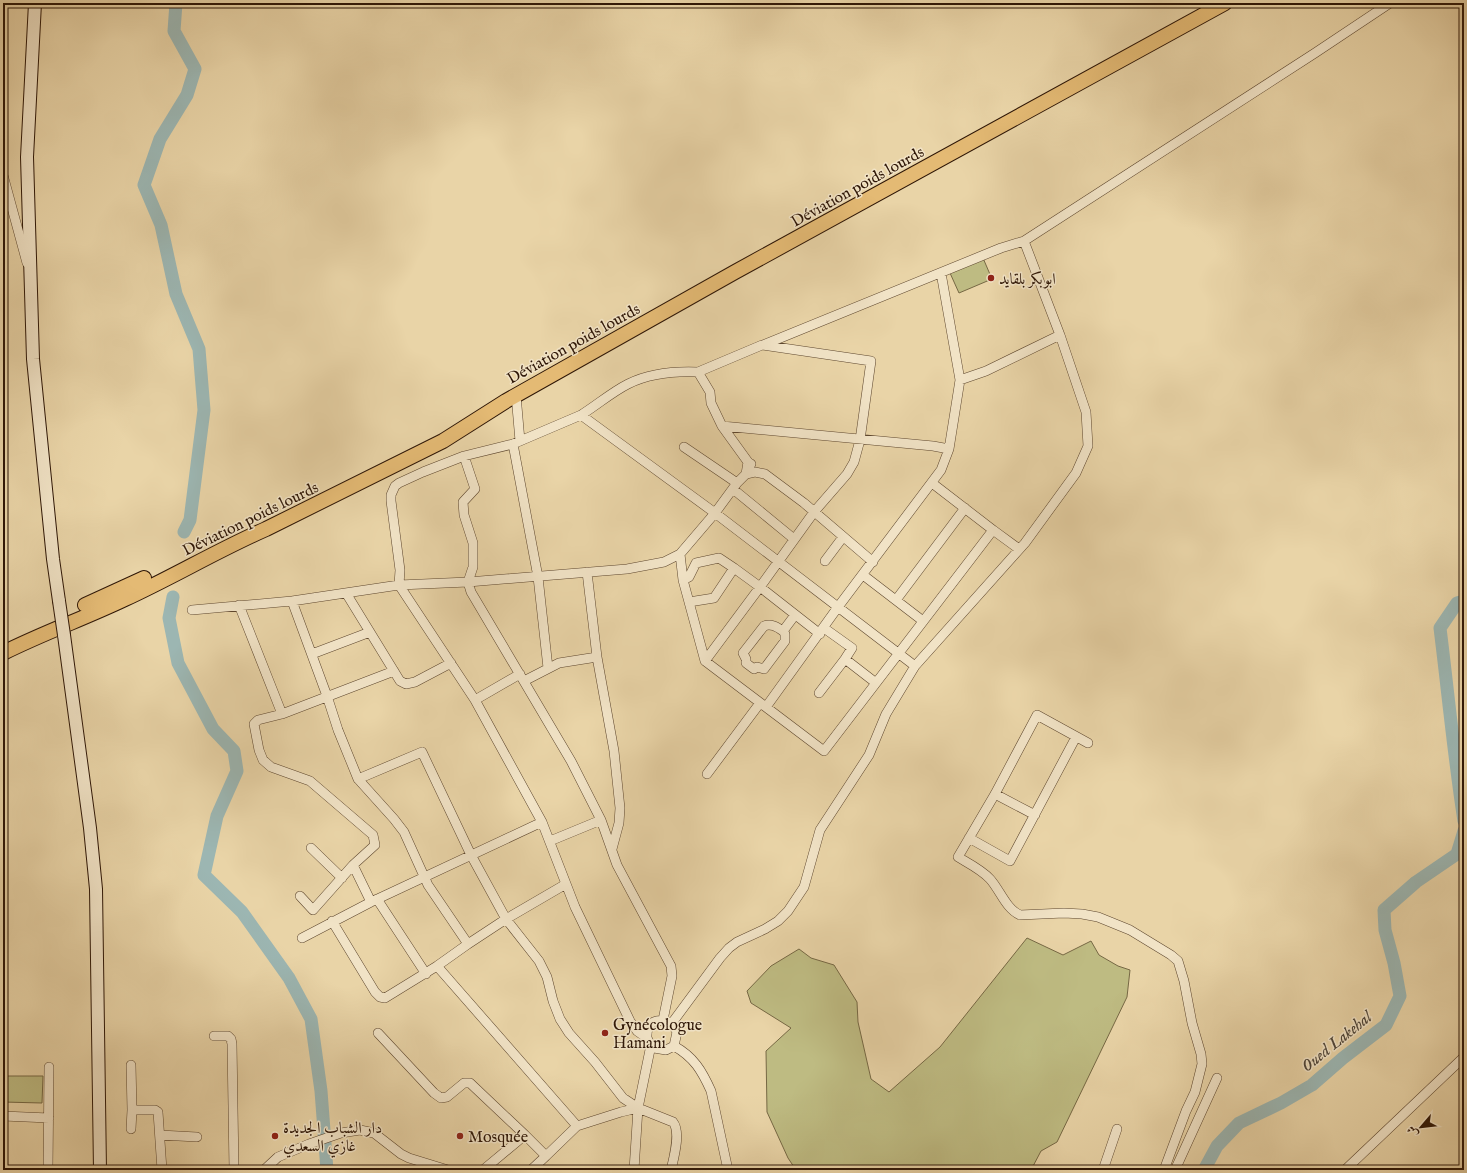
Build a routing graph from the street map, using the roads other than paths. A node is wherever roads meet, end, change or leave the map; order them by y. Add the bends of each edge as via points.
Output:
1 (35, 3) edge
2 (1225, 3) edge
3 (1390, 3) edge
4 (3, 175) edge
5 (1024, 241) junction
6 (941, 273) junction
7 (31, 276) junction
8 (1060, 336) junction
9 (762, 345) junction
10 (698, 372) junction
11 (960, 380) junction
12 (511, 398) junction
13 (581, 415) junction
14 (722, 426) junction
15 (860, 440) junction
16 (517, 443) junction
17 (684, 447) dead end
18 (949, 449) junction
19 (464, 456) junction
20 (748, 462) junction
21 (746, 474) junction
22 (765, 474) junction
23 (932, 483) junction
24 (735, 486) junction
25 (965, 508) junction
26 (814, 512) junction
27 (715, 514) junction
28 (993, 530) junction
29 (843, 536) junction
30 (794, 539) junction
31 (1019, 549) junction
32 (680, 554) junction
33 (825, 561) dead end
34 (778, 562) junction
35 (873, 562) junction
36 (734, 568) junction
37 (587, 572) junction
38 (863, 575) junction
39 (538, 577) junction
40 (683, 580) junction
41 (468, 582) junction
42 (400, 585) junction
43 (760, 587) junction
44 (346, 593) junction
45 (896, 600) junction
46 (292, 601) junction
47 (689, 602) junction
48 (239, 605) junction
49 (838, 607) junction
50 (192, 610) dead end
51 (795, 615) junction
52 (923, 621) junction
53 (783, 631) junction
54 (822, 631) junction
55 (370, 632) junction
56 (3, 642) edge
57 (3, 653) edge
58 (898, 653) junction
59 (312, 654) junction
60 (597, 657) junction
61 (845, 659) junction
62 (705, 661) junction
63 (451, 663) junction
64 (915, 666) junction
65 (548, 668) junction
66 (394, 671) junction
67 (522, 678) junction
68 (876, 683) junction
69 (819, 692) dead end
70 (327, 696) junction
71 (475, 700) junction
72 (763, 705) junction
73 (282, 714) junction
74 (1076, 737) junction
75 (1088, 743) dead end
76 (707, 774) dead end
77 (358, 779) junction
78 (995, 794) junction
79 (1035, 815) junction
80 (601, 820) junction
81 (542, 822) junction
82 (970, 838) junction
83 (550, 841) junction
84 (311, 848) dead end
85 (612, 849) junction
86 (471, 856) junction
87 (353, 866) junction
88 (424, 877) junction
89 (342, 878) junction
90 (566, 884) junction
91 (300, 896) dead end
92 (374, 900) junction
93 (506, 919) junction
94 (332, 921) junction
95 (302, 938) dead end
96 (468, 944) junction
97 (437, 966) junction
98 (426, 974) junction
99 (667, 1022) junction
100 (378, 1033) dead end
101 (214, 1036) dead end
102 (649, 1042) junction
103 (674, 1046) junction
104 (1464, 1058) edge
105 (131, 1065) dead end
106 (49, 1066) dead end
107 (1217, 1078) dead end
108 (638, 1108) junction
109 (132, 1110) junction
110 (3, 1116) edge
111 (49, 1118) junction
112 (577, 1126) junction
113 (1117, 1128) dead end
114 (131, 1129) dead end
115 (160, 1135) junction
116 (525, 1136) junction
117 (197, 1137) dead end
118 (546, 1156) junction
119 (48, 1170) edge
120 (100, 1170) edge
121 (162, 1170) edge
122 (234, 1170) edge
123 (264, 1170) edge
124 (448, 1170) edge
125 (483, 1170) edge
126 (531, 1170) edge
127 (634, 1170) edge
128 (672, 1170) edge
129 (728, 1170) edge
130 (1102, 1170) edge
131 (1164, 1170) edge
132 (1174, 1170) edge
133 (1345, 1170) edge

1 - 7 main road via 27,157
2 - 12 main road, Déviation poids lourds via 767,254
3 - 5 street
4 - 7 street
5 - 6 street
5 - 8 street
6 - 9 street
6 - 11 street
7 - 120 main road, bridge via 33,359 53,559 96,889
8 - 11 street via 986,371
8 - 31 street via 1086,412 1088,446 1076,473
9 - 10 street
9 - 15 street via 871,361
10 - 13 street via 678,371 646,377 629,384
10 - 14 street via 710,392 711,403
11 - 18 street
12 - 16 street
12 - 56 main road, Déviation poids lourds via 124,588
12 - 57 main road, Déviation poids lourds via 443,441 125,599
13 - 16 street
13 - 27 street
14 - 15 street
14 - 20 street
15 - 18 street
15 - 26 street via 854,462 847,474
16 - 19 street
16 - 39 street
17 - 24 street
18 - 23 street via 942,470
19 - 41 street via 475,489 463,502 464,515 473,543 473,567
19 - 42 street via 395,486 391,501
20 - 21 street
20 - 22 street
21 - 22 street
21 - 24 street
22 - 26 street
23 - 25 street
23 - 35 street
24 - 27 street
24 - 30 street
25 - 28 street
25 - 45 street
26 - 29 street
26 - 30 street
27 - 32 street
27 - 34 street
28 - 31 street
28 - 52 street
29 - 33 street
29 - 35 street
30 - 34 street
31 - 64 street
32 - 37 street via 664,562 627,569
32 - 40 street
34 - 43 street
34 - 49 street
35 - 38 street
36 - 40 street via 719,558 704,560 696,563 689,577
36 - 43 street
36 - 47 street via 714,598
37 - 39 street
37 - 60 street
38 - 45 street
38 - 49 street
39 - 41 street
39 - 65 street
40 - 47 street
41 - 42 street
41 - 67 street via 471,592
42 - 44 street
42 - 63 street
43 - 51 street
43 - 62 street
44 - 46 street
44 - 55 street
45 - 52 street
46 - 48 street
46 - 59 street
47 - 62 street
48 - 50 street
48 - 73 street
49 - 54 street
49 - 58 street
51 - 53 street
51 - 54 street
52 - 58 street
53 - 53 street via 785,641 764,669 754,669 746,663 742,653 764,626 775,625
54 - 61 street via 852,648
54 - 72 street
55 - 59 street
55 - 66 street
58 - 64 street
58 - 68 street
59 - 70 street
60 - 65 street via 559,663
60 - 85 street via 614,751 620,808
61 - 68 street
61 - 69 street
62 - 72 street
63 - 66 street via 406,684 400,681
63 - 71 street
64 - 99 street via 886,714 869,755 820,830 810,870 797,899 778,921 766,930 729,948
65 - 67 street
66 - 70 street
67 - 71 street
67 - 80 street via 571,761
68 - 72 street via 824,751
70 - 73 street
70 - 77 street
71 - 81 street
72 - 76 street
73 - 87 street via 258,720 254,724 258,750 263,760 271,767 310,781 373,835 375,845
74 - 75 street
74 - 78 street via 1037,715
74 - 79 street
77 - 86 street via 422,752
77 - 88 street via 404,832
78 - 79 street
78 - 82 street
79 - 82 street via 1010,861
80 - 83 street
80 - 85 street
81 - 83 street
81 - 86 street
82 - 131 street via 958,857 988,877 1014,913 1064,913 1098,917 1130,930 1178,961 1202,1064 1195,1092
83 - 90 street
84 - 89 street
85 - 99 street via 617,865 671,966
86 - 88 street
86 - 93 street
87 - 89 street
87 - 92 street
88 - 92 street
88 - 96 street
89 - 91 street via 313,910
90 - 93 street
90 - 102 street via 630,1021
92 - 94 street
92 - 98 street
93 - 96 street
93 - 108 street via 540,961 553,1002 569,1034 623,1098
94 - 95 street
94 - 98 street via 380,997 385,998
96 - 97 street
97 - 98 street
97 - 112 street
99 - 102 street via 658,1020 650,1025
99 - 103 street via 676,1032
100 - 116 street via 440,1098 447,1097 464,1083 470,1083
101 - 122 street via 228,1036 232,1044
102 - 103 street via 658,1050
102 - 108 street
103 - 129 street via 690,1056 706,1079 711,1091
104 - 133 street
105 - 109 street
106 - 111 street
107 - 132 street
108 - 112 street
108 - 127 street
108 - 128 street via 677,1126
109 - 114 street
109 - 115 street via 158,1112
110 - 111 street
111 - 119 street
112 - 118 street
113 - 130 street
115 - 117 street
115 - 121 street
116 - 118 street
116 - 125 street
118 - 126 street
123 - 124 street via 278,1157 309,1144 341,1133 360,1130 374,1133 409,1158

